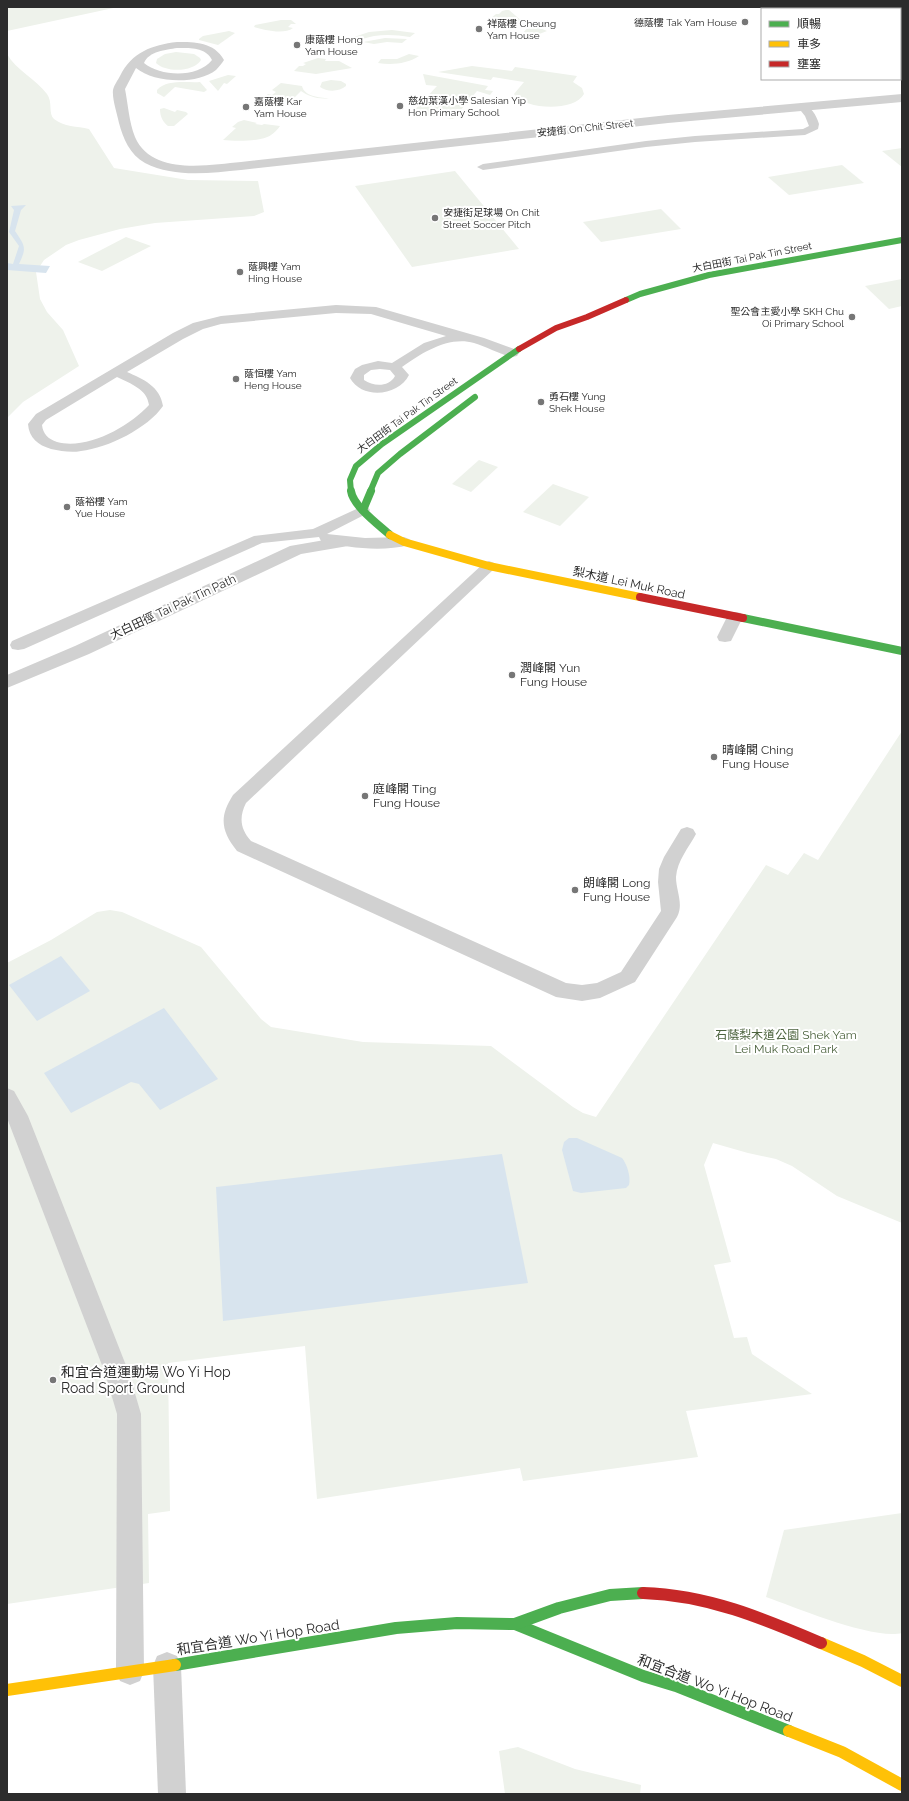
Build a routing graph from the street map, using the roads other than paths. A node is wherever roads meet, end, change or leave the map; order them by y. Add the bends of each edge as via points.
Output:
1 (139, 59) junction
2 (173, 76) junction
3 (121, 97) junction
4 (902, 98) edge
5 (802, 106) junction
6 (483, 167) dead end
7 (902, 240) edge
8 (587, 318) junction
9 (468, 338) junction
10 (555, 339) dead end
11 (512, 352) junction
12 (394, 367) dead end
13 (117, 372) junction
14 (481, 392) dead end
15 (363, 510) junction
16 (316, 533) junction
17 (342, 542) junction
18 (404, 542) junction
19 (489, 566) junction
20 (734, 617) junction
21 (725, 637) dead end
22 (18, 645) dead end
23 (902, 651) edge
24 (7, 682) edge
25 (687, 834) dead end
26 (10, 1110) edge
27 (515, 1624) junction
28 (167, 1666) junction
29 (130, 1671) junction
30 (902, 1681) edge
31 (7, 1690) edge
32 (902, 1785) edge
33 (172, 1794) edge

1 - 2 street via 138,64 142,69 155,74
1 - 2 street via 170,42 201,47 217,54 216,65 199,73
1 - 3 street, 安捷街 On Chit Street via 119,89
2 - 3 street via 138,85
3 - 5 street, 安捷街 On Chit Street via 129,138 137,152 158,164 188,170
4 - 5 street, 安捷街 On Chit Street
5 - 6 lane via 814,124 814,127 805,132 646,144
7 - 8 street, 大白田街 Tai Pak Tin Street via 709,275 640,294
8 - 10 street, 大白田街 Tai Pak Tin Street
8 - 11 street, 大白田街 Tai Pak Tin Street via 556,328
9 - 11 lane
9 - 12 lane via 442,340 423,347
9 - 13 lane via 372,310 336,309 229,319 198,326
11 - 15 street, 大白田街 Tai Pak Tin Street via 382,444 356,466 350,480 352,496
13 - 13 lane via 41,417 35,424 38,436 46,443 57,446 88,446 105,441 148,416 156,406 156,398 149,389
14 - 15 street via 378,473
15 - 16 lane
15 - 18 street, 梨木道 Lei Muk Road via 388,534
16 - 17 lane, 大白田徑 Tai Pak Tin Path
16 - 22 lane via 259,539
17 - 18 lane, 大白田徑 Tai Pak Tin Path
17 - 24 street, 大白田徑 Tai Pak Tin Path via 296,550 82,650
18 - 19 street, 梨木道 Lei Muk Road
19 - 20 street, 梨木道 Lei Muk Road
19 - 25 lane via 239,799 232,811 232,825 236,838 244,846 563,991 582,993 600,990 628,977 670,912 672,903 667,871
20 - 21 lane
20 - 23 street, 梨木道 Lei Muk Road
26 - 29 lane via 117,1374 129,1414
27 - 28 street, 和宜合道 Wo Yi Hop Road via 456,1623 396,1628
27 - 30 street, 和宜合道 Wo Yi Hop Road via 559,1608 610,1595 652,1593 686,1596 753,1615 863,1661
27 - 32 street, 和宜合道 Wo Yi Hop Road via 842,1752
28 - 29 street, 和宜合道 Wo Yi Hop Road
28 - 33 lane
29 - 31 street, 和宜合道 Wo Yi Hop Road

